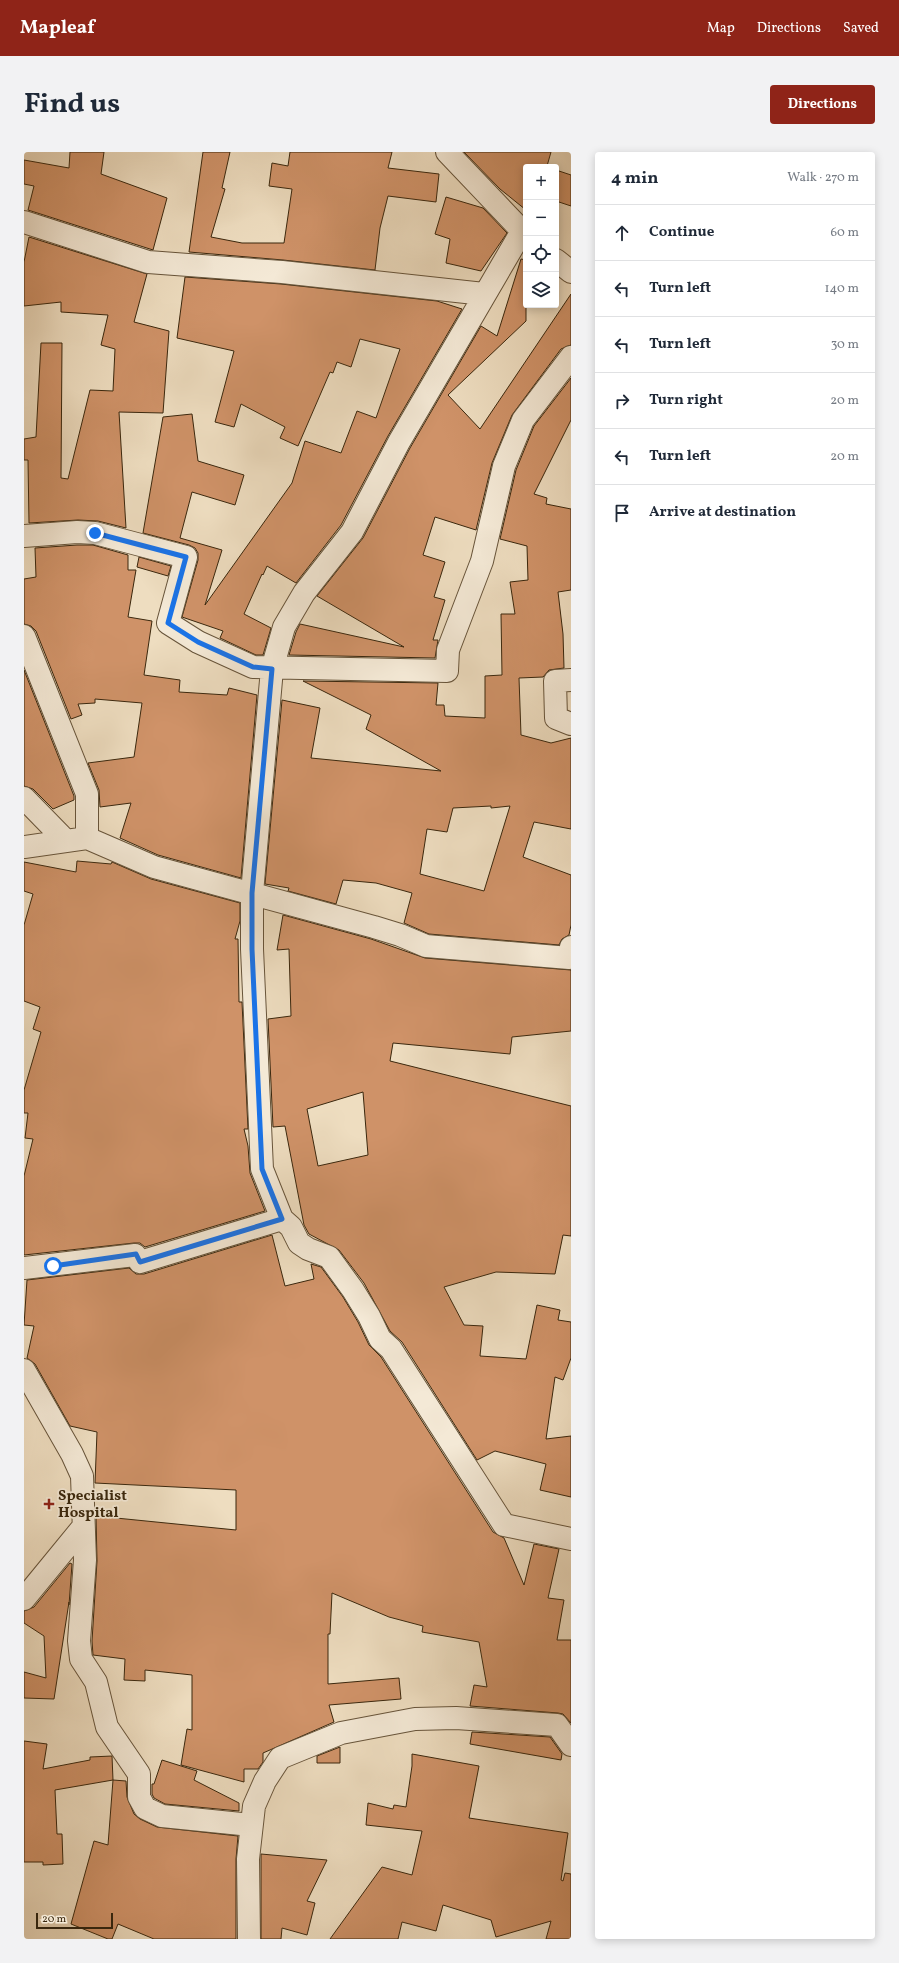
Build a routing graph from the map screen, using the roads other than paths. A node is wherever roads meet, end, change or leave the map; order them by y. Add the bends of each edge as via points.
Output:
1 (447, 152) edge
2 (24, 222) edge
3 (523, 232) edge
4 (523, 235) edge
5 (559, 262) edge
6 (571, 272) edge
7 (484, 294) junction
8 (571, 357) edge
9 (24, 536) edge
10 (24, 636) edge
11 (272, 669) junction
12 (571, 680) edge
13 (571, 724) edge
14 (24, 798) edge
15 (77, 840) junction
16 (24, 847) edge
17 (252, 893) junction
18 (571, 947) edge
19 (282, 1219) junction
20 (24, 1268) edge
21 (24, 1370) edge
22 (83, 1527) junction
23 (571, 1539) edge
24 (24, 1599) edge
25 (571, 1745) edge
26 (251, 1825) junction
27 (249, 1939) edge

1 - 3 street
2 - 7 street via 148,262 282,272
4 - 7 street
5 - 6 street
7 - 11 street via 399,442 352,532 304,593 284,627
8 - 11 street via 523,420 504,466 482,561 448,650 447,671
9 - 11 street via 95,533 186,557 168,623 198,642 253,667
10 - 15 street via 87,794
11 - 17 street
12 - 13 street via 555,681 556,718
14 - 15 street
15 - 16 street
15 - 17 street via 154,867
17 - 18 street via 380,928 426,946 569,958
17 - 19 street via 252,949 262,1169
19 - 20 street via 140,1262 136,1254
19 - 23 street via 291,1227 299,1243 329,1257 333,1262 365,1309 380,1339 391,1349 504,1525
21 - 22 street via 82,1476
22 - 24 street
22 - 26 street via 85,1560 79,1641 81,1659 96,1682 108,1727 139,1774 139,1797 145,1808 162,1816
25 - 26 street via 557,1725 456,1718 416,1719 341,1733 280,1758 265,1781 254,1806
26 - 27 street via 248,1859

